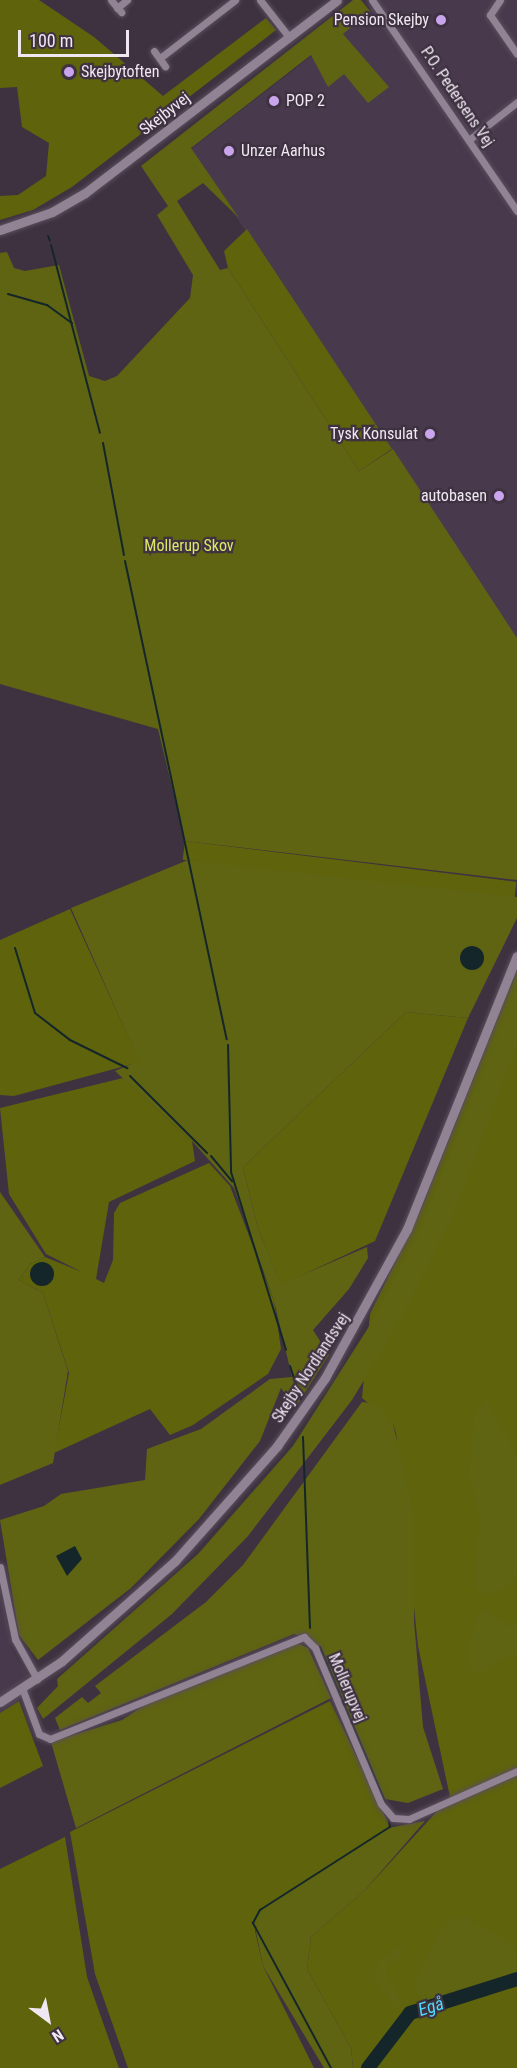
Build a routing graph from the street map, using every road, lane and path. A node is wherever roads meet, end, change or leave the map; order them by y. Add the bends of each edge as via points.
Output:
1 (111, 0) edge
2 (127, 0) edge
3 (235, 0) edge
4 (260, 0) edge
5 (337, 0) edge
6 (372, 0) edge
7 (500, 0) edge
8 (289, 37) junction
9 (154, 51) dead end
10 (517, 54) edge
11 (160, 58) junction
12 (165, 66) dead end
13 (517, 102) edge
14 (470, 139) junction
15 (517, 211) edge
16 (0, 230) edge
17 (517, 956) edge
18 (0, 1567) edge
19 (37, 1679) junction
20 (22, 1688) junction
21 (0, 1702) edge
22 (517, 1771) edge

1 - 2 street via 119,10
3 - 11 street
4 - 8 street
5 - 8 street, Skejbyvej
6 - 14 street, P.O. Pedersens Vej
7 - 10 street via 490,15
8 - 16 street, Skejbyvej via 85,193 52,212
9 - 11 street
11 - 12 street
13 - 14 street
14 - 15 street, P.O. Pedersens Vej
17 - 19 street, Skejby Nordlandsvej via 407,1229 325,1378 277,1446 183,1553
18 - 19 street via 15,1639
19 - 20 street, Skejby Nordlandsvej
20 - 21 street, Skejby Nordlandsvej
20 - 22 street, Mollerupvej via 44,1737 59,1737 304,1637 315,1648 381,1804 393,1818 409,1819

